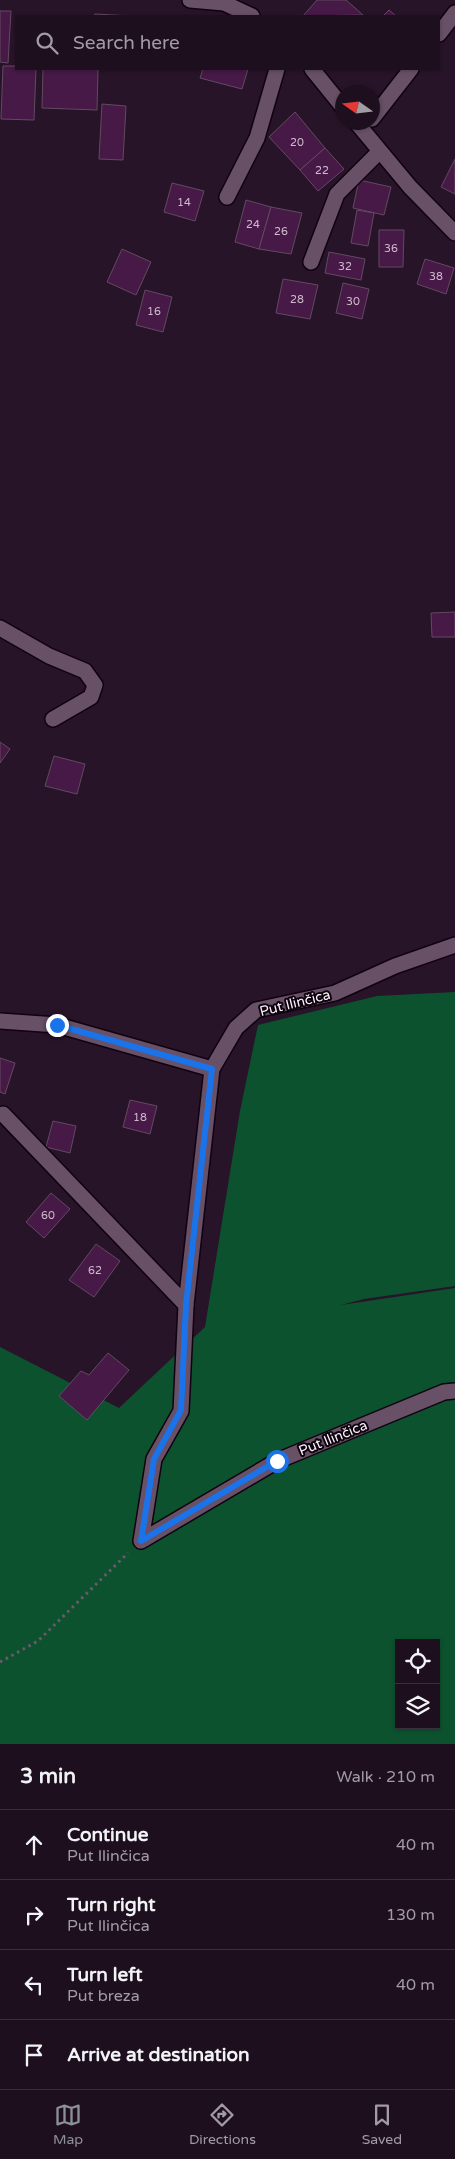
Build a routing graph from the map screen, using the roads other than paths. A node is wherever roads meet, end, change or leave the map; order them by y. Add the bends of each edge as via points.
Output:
1 (190, 0) edge
2 (455, 12) edge
3 (250, 15) edge
4 (440, 33) edge
5 (277, 70) edge
6 (313, 70) edge
7 (411, 70) edge
8 (335, 97) edge
9 (380, 106) edge
10 (368, 130) edge
11 (380, 152) junction
12 (227, 197) dead end
13 (455, 233) edge
14 (311, 262) dead end
15 (0, 628) edge
16 (53, 720) dead end
17 (455, 945) edge
18 (0, 1021) edge
19 (212, 1069) junction
20 (3, 1114) dead end
21 (186, 1305) junction
22 (455, 1391) edge

1 - 3 street via 224,3
2 - 4 street
5 - 12 street via 256,138
6 - 8 street
7 - 9 street
10 - 11 street
11 - 13 street
11 - 14 street via 337,194
15 - 16 street via 49,656 85,671 95,685 91,697
17 - 19 street, Put Ilinčica via 395,966 336,993 256,1010 236,1028
18 - 19 street via 57,1025
19 - 21 street, Put Ilinčica
20 - 21 street
21 - 22 street, Put Ilinčica via 181,1410 154,1459 141,1541 277,1461 444,1392

